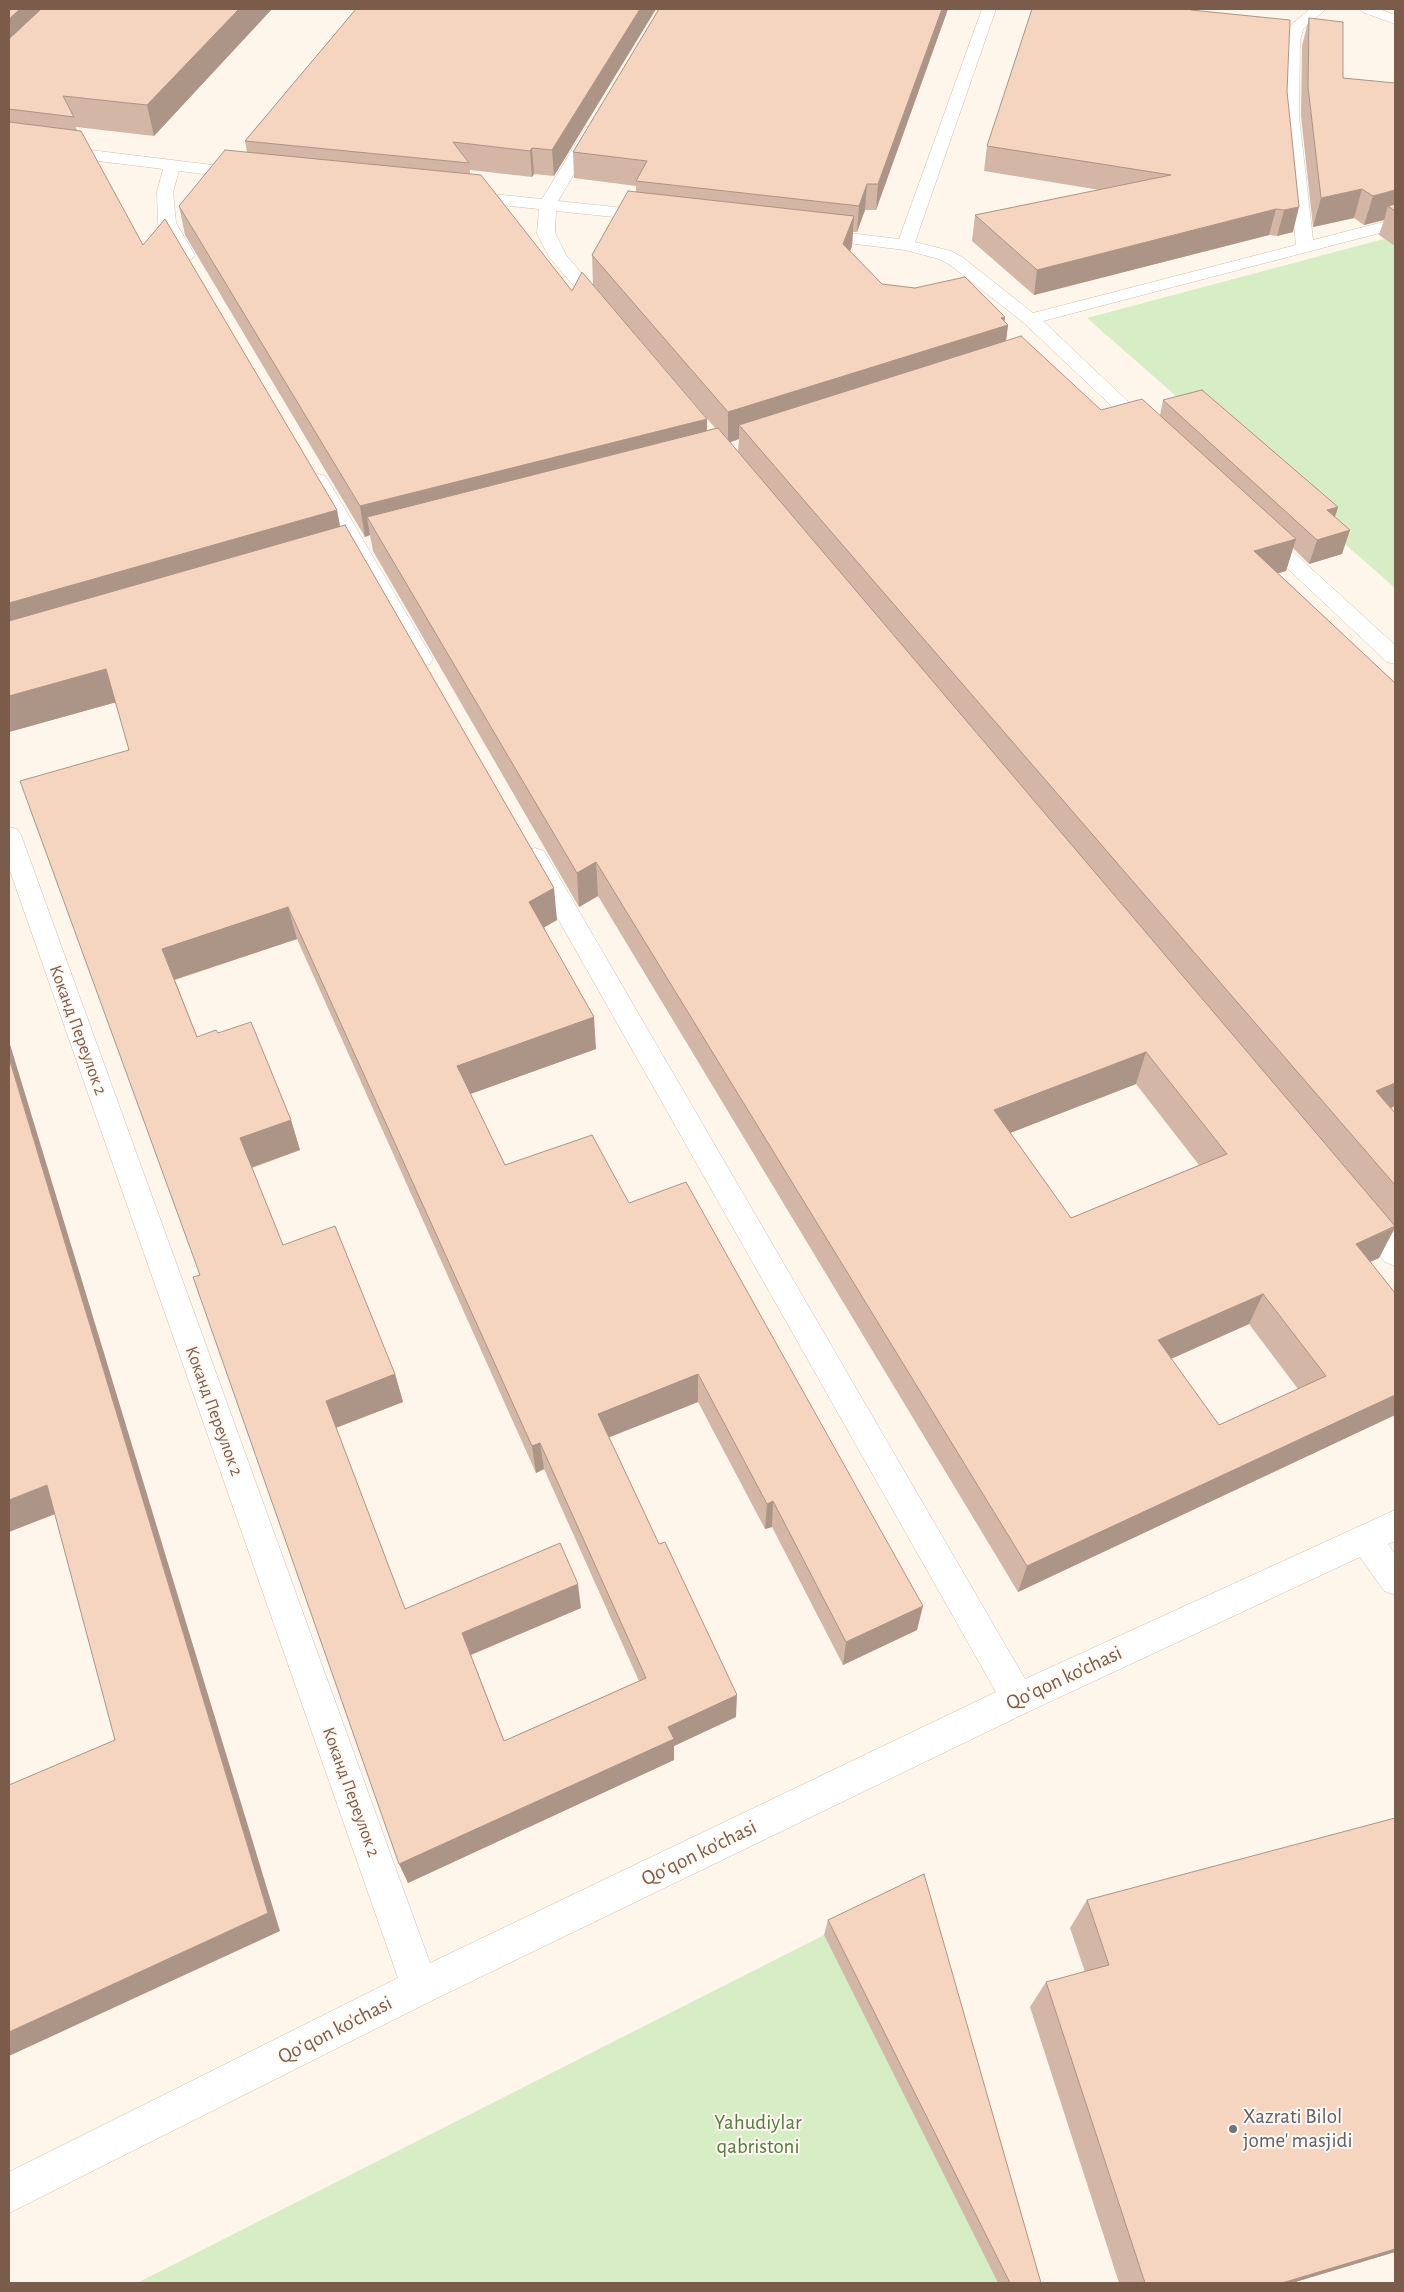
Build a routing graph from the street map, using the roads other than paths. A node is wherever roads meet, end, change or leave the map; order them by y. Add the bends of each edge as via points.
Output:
1 (988, 9) edge
2 (1319, 9) edge
3 (1367, 9) edge
4 (1395, 20) edge
5 (598, 119) edge
6 (9, 145) edge
7 (246, 158) edge
8 (172, 165) junction
9 (234, 172) junction
10 (263, 176) edge
11 (450, 194) edge
12 (548, 204) junction
13 (673, 218) edge
14 (1395, 224) edge
15 (799, 233) edge
16 (905, 245) junction
17 (1305, 248) junction
18 (197, 274) edge
19 (1030, 319) junction
20 (615, 325) edge
21 (1160, 441) edge
22 (308, 462) edge
23 (1248, 522) edge
24 (1395, 656) edge
25 (432, 677) edge
26 (522, 833) edge
27 (9, 835) edge
28 (1350, 1201) edge
29 (1395, 1254) edge
30 (1380, 1532) edge
31 (1395, 1580) edge
32 (1018, 1699) junction
33 (420, 1987) junction
34 (9, 2193) edge

1 - 16 street
2 - 17 street via 1298,26 1293,41 1291,116
3 - 4 street
5 - 12 street
6 - 8 street
7 - 9 street
8 - 9 street
8 - 18 street via 165,192 167,223
9 - 10 street
11 - 12 street
12 - 13 street
12 - 20 street via 546,233 551,246
14 - 17 street
15 - 16 street
16 - 19 street via 956,261
17 - 19 street
19 - 21 street via 1048,349
22 - 25 street
23 - 24 street
26 - 32 street
27 - 33 street, Коканд Πереулок 2
28 - 29 street
30 - 31 street
30 - 32 street, Qoʻqon ko'chasi
32 - 33 street, Qoʻqon ko'chasi
33 - 34 street, Qoʻqon ko'chasi

